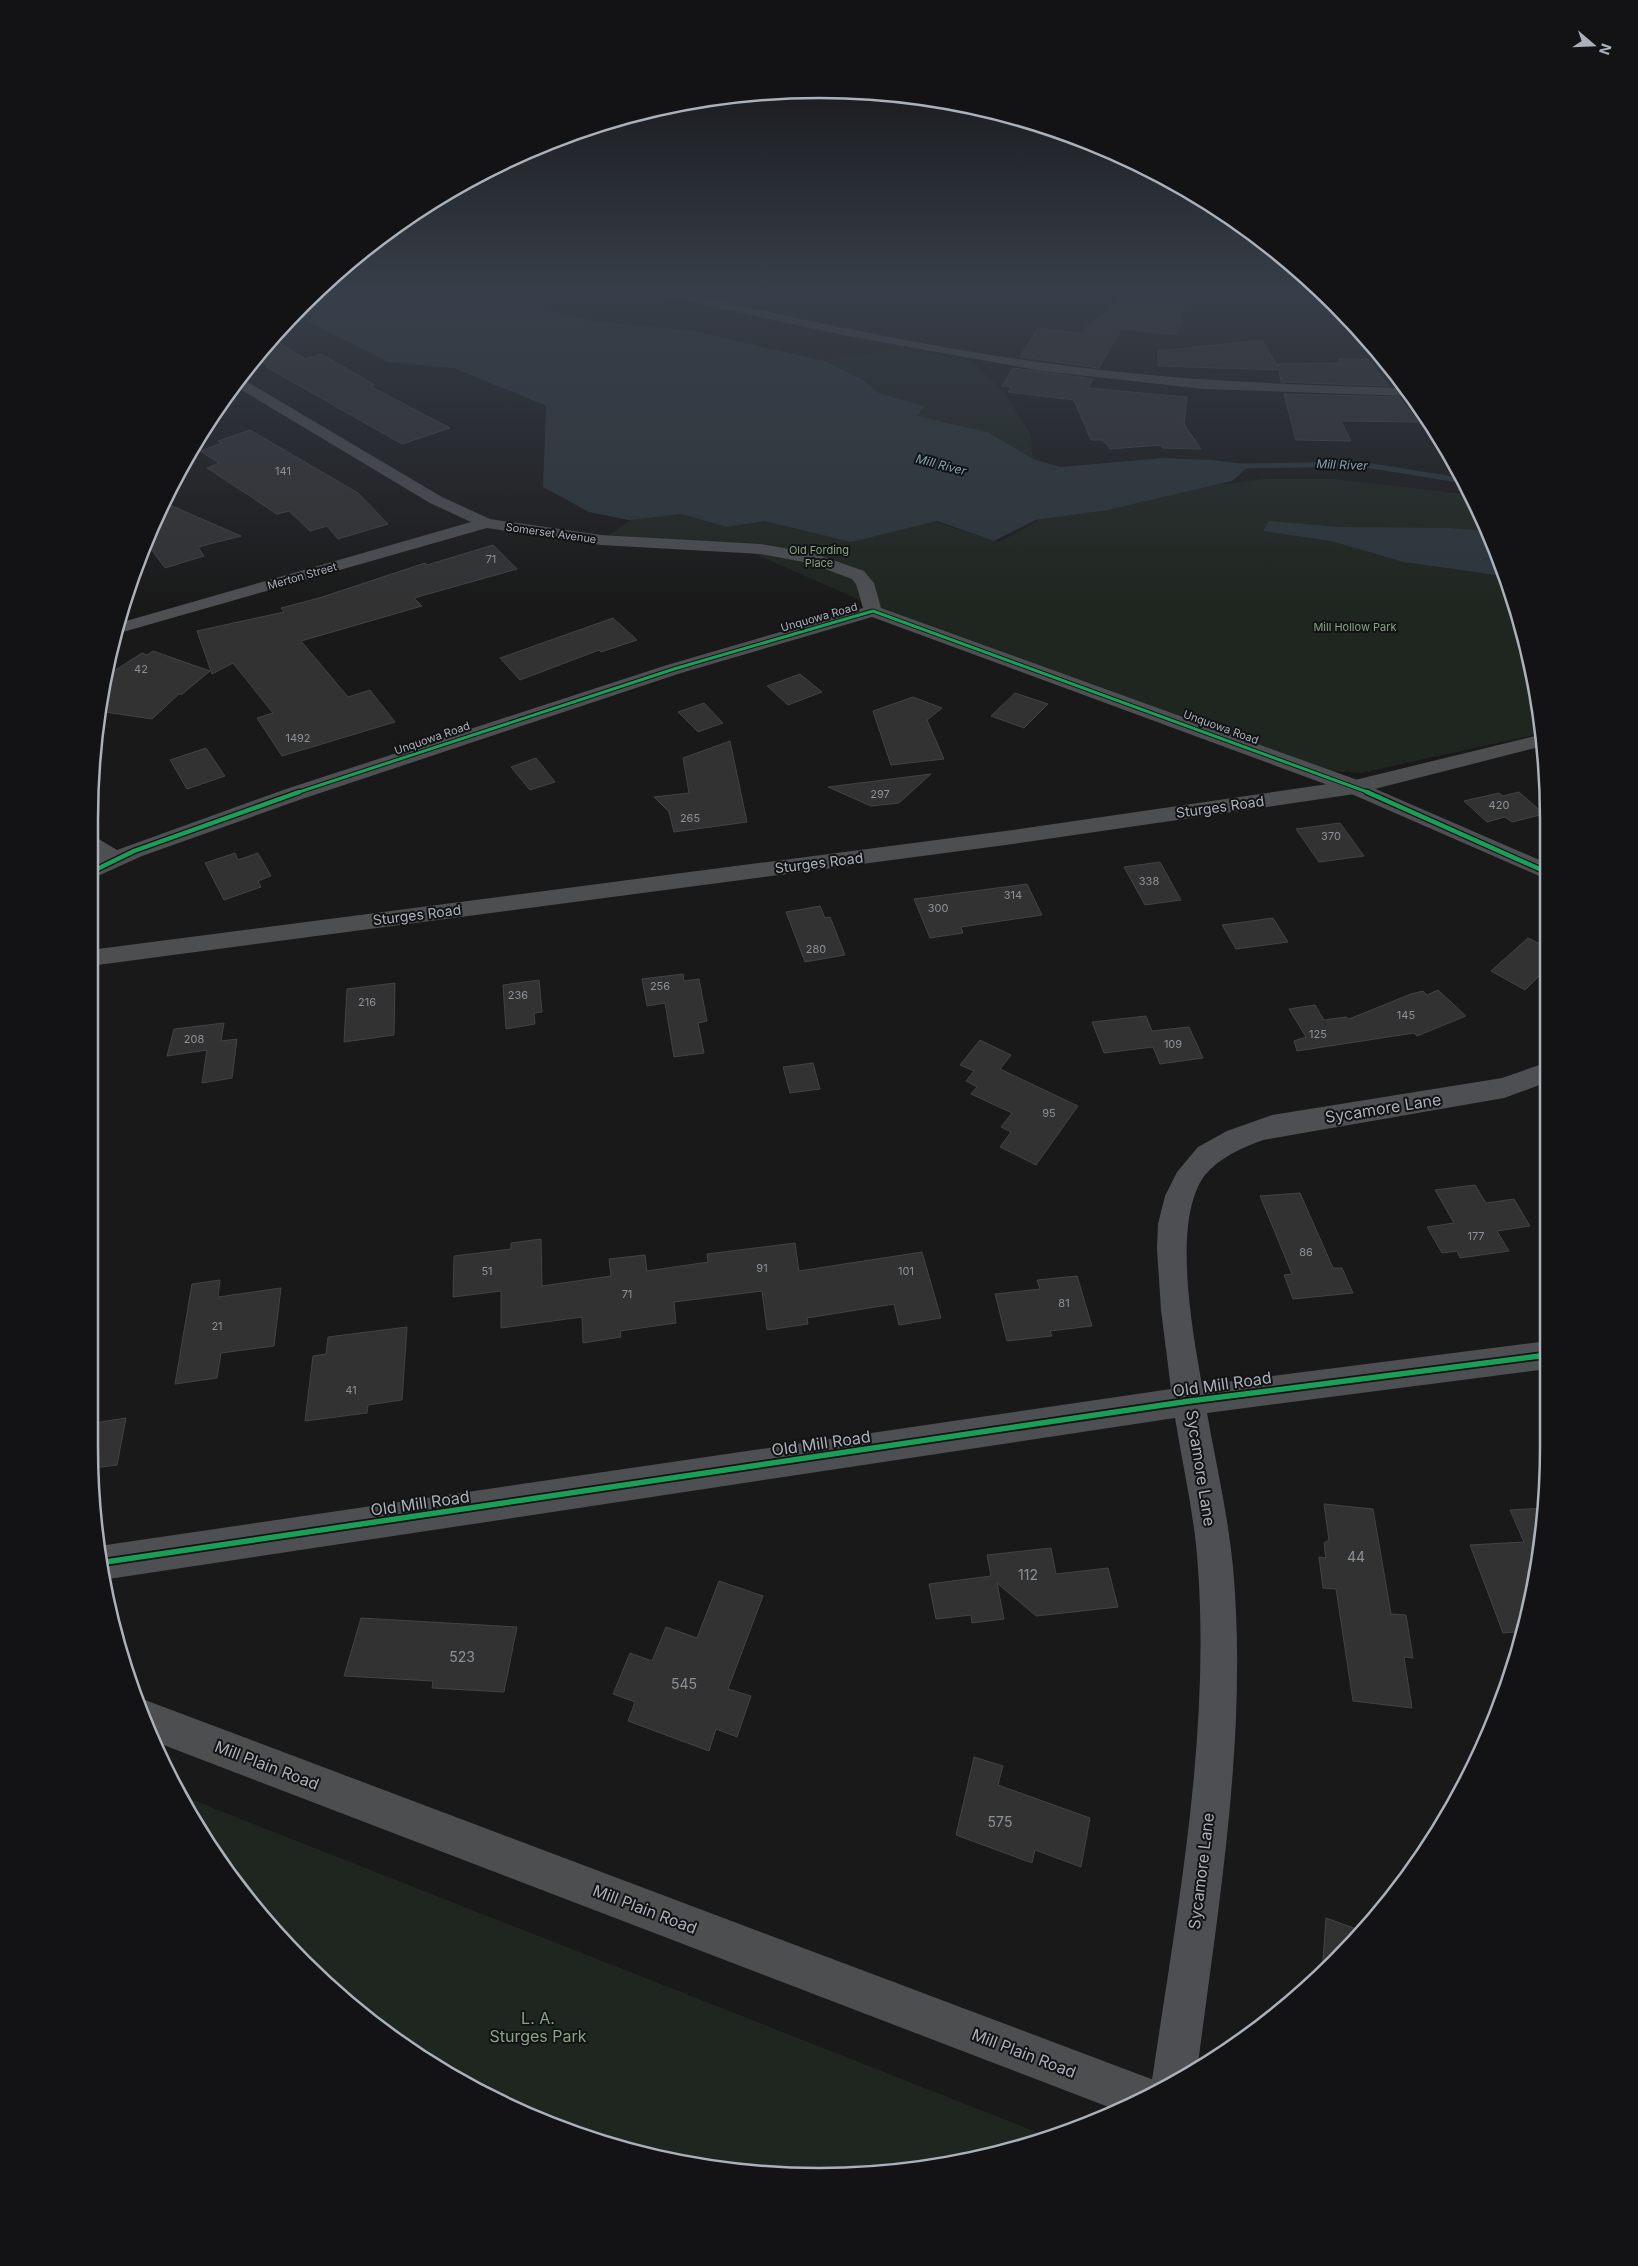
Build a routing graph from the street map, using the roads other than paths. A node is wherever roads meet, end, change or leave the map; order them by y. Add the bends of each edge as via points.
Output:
1 (261, 396) edge
2 (486, 523) junction
3 (873, 611) junction
4 (124, 625) edge
5 (1536, 742) edge
6 (1355, 787) junction
7 (98, 848) edge
8 (116, 860) junction
9 (98, 869) edge
10 (1540, 869) edge
11 (98, 953) edge
12 (1540, 1075) edge
13 (1540, 1355) edge
14 (1190, 1401) junction
15 (107, 1562) edge
16 (151, 1721) edge
17 (1175, 2075) edge
18 (1136, 2095) edge

1 - 2 street, Somerset Avenue via 436,500
2 - 3 street, Somerset Avenue via 601,540 760,549 813,558 858,575 865,583
2 - 4 street, Merton Street
3 - 6 street, Unquowa Road
3 - 8 street, Unquowa Road via 674,669 505,724 294,794
5 - 6 main road, Sturges Road
6 - 10 street, Unquowa Road
6 - 11 main road, Sturges Road via 1013,837
7 - 8 street
8 - 9 street, Unquowa Road
12 - 14 street, Sycamore Lane via 1504,1088 1272,1126 1237,1137 1204,1157 1190,1174 1173,1218 1176,1319
13 - 14 street, Old Mill Road
14 - 15 street, Old Mill Road
14 - 17 street, Sycamore Lane via 1216,1572 1219,1683 1208,1821
16 - 18 main road, Mill Plain Road

